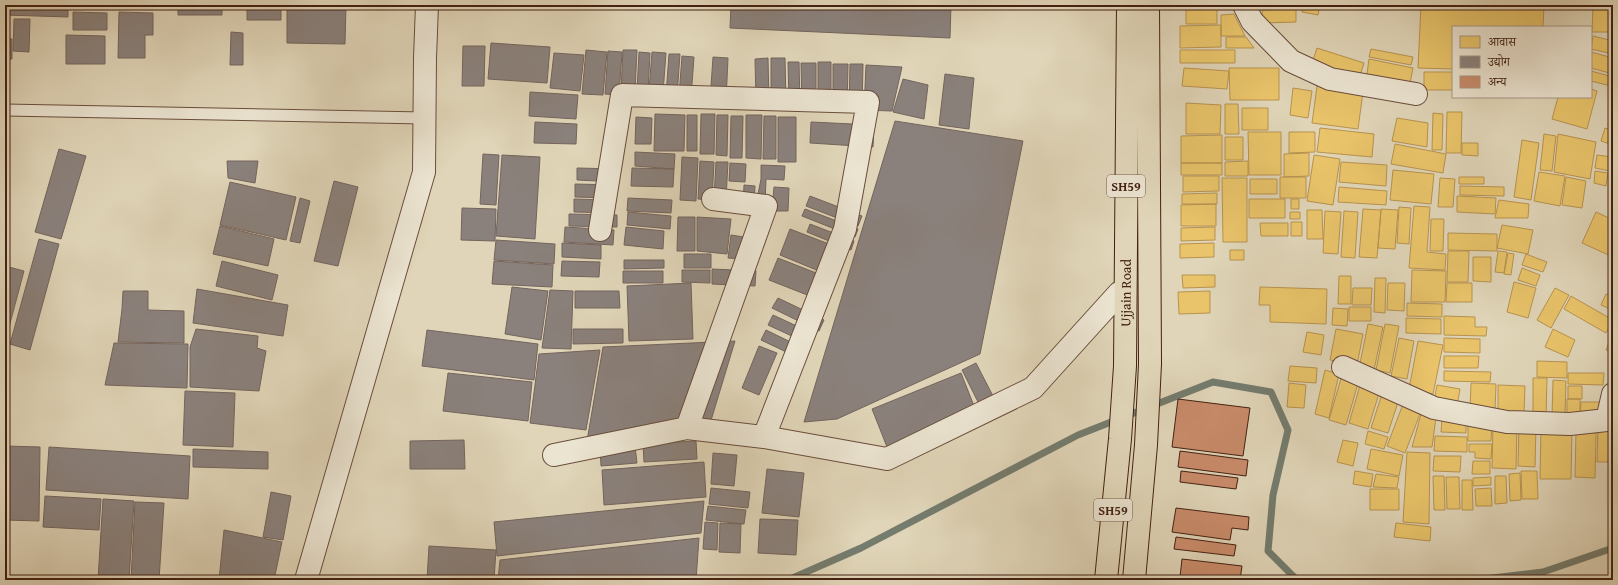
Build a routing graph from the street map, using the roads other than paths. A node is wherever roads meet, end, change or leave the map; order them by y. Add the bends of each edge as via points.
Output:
1 (427, 5) edge
2 (1128, 5) edge
3 (1148, 5) edge
4 (1244, 5) edge
5 (1416, 94) dead end
6 (5, 110) edge
7 (424, 118) junction
8 (714, 199) dead end
9 (600, 230) dead end
10 (1125, 291) junction
11 (1343, 367) dead end
12 (1613, 394) edge
13 (687, 428) junction
14 (764, 437) junction
15 (554, 455) dead end
16 (306, 580) edge
17 (1106, 580) edge
18 (1134, 580) edge

1 - 7 street
2 - 10 main road, Ujjain Road / SH59
3 - 18 main road, Ujjain Road / SH59 via 1150,364
4 - 5 street via 1252,21 1290,61 1330,79
6 - 7 lane
7 - 16 street via 424,172
8 - 13 street via 766,206
9 - 14 street via 622,95 868,102 845,229
10 - 14 street via 1119,293 1032,388 887,459
10 - 17 main road, Ujjain Road / SH59 via 1120,439
11 - 12 street via 1434,408 1507,422 1570,424 1607,420
13 - 14 street
13 - 15 street

